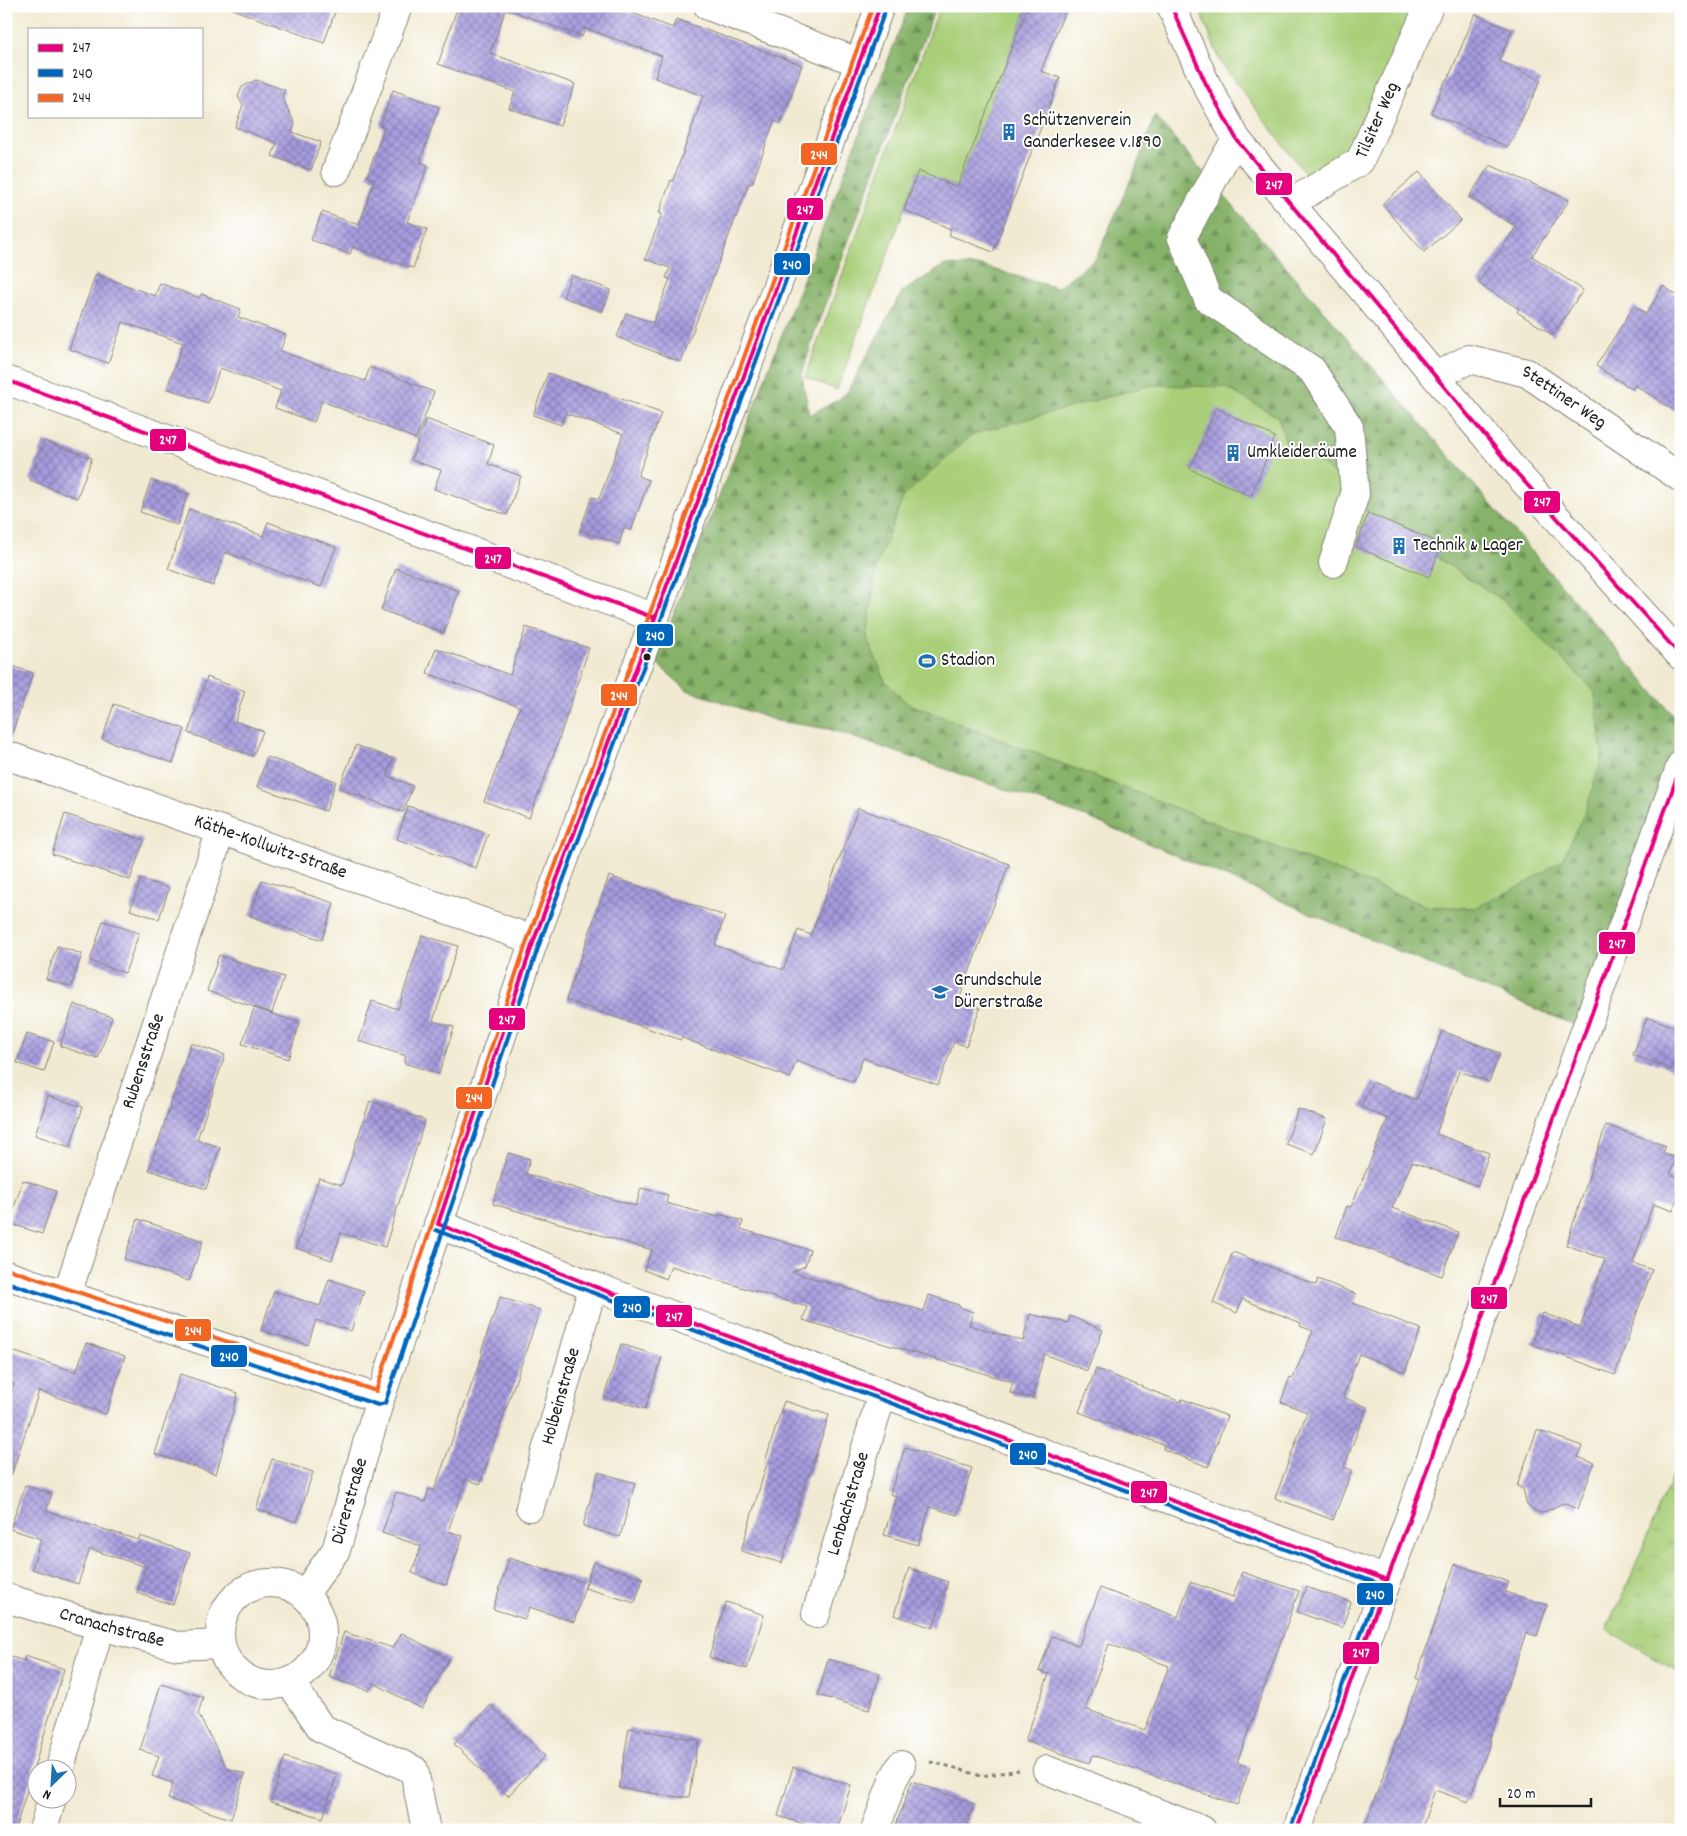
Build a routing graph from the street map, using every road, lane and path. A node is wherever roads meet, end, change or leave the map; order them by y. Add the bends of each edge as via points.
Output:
1 (398, 6) edge
2 (708, 6) edge
3 (880, 6) edge
4 (1171, 6) edge
5 (1430, 6) edge
6 (858, 62) junction
7 (1237, 140) junction
8 (336, 171) dead end
9 (1291, 203) junction
10 (1436, 376) junction
11 (6, 380) edge
12 (1681, 478) edge
13 (1333, 563) dead end
14 (655, 618) junction
15 (1681, 656) edge
16 (6, 755) edge
17 (1681, 766) edge
18 (221, 830) junction
19 (534, 940) junction
20 (438, 1224) junction
21 (6, 1275) edge
22 (593, 1286) junction
23 (67, 1294) junction
24 (882, 1394) junction
25 (380, 1399) junction
26 (530, 1507) dead end
27 (1387, 1580) junction
28 (304, 1595) junction
29 (6, 1598) edge
30 (816, 1614) dead end
31 (100, 1626) junction
32 (220, 1644) junction
33 (290, 1682) junction
34 (63, 1758) edge
35 (901, 1765) joint
36 (1047, 1770) joint
37 (49, 1808) edge
38 (43, 1830) edge
39 (426, 1830) edge
40 (875, 1830) edge
41 (1202, 1830) edge
42 (1297, 1830) edge

1 - 8 street
2 - 6 street
3 - 6 street, Dürerstraße
4 - 7 street via 1206,84
5 - 9 street, Tilsiter Weg via 1360,161
6 - 14 street, Dürerstraße
7 - 9 street
7 - 13 street via 1182,238 1208,299 1312,370 1349,427 1355,494
9 - 10 street
10 - 12 street, Stettiner Weg via 1469,359 1527,373
10 - 15 street via 1514,470
11 - 14 street
14 - 19 street, Dürerstraße
16 - 18 street, Käthe-Kollwitz-Straße
17 - 27 street
18 - 19 street, Käthe-Kollwitz-Straße
18 - 23 street, Rubensstraße
19 - 20 street, Dürerstraße
20 - 22 street
20 - 25 street, Dürerstraße
21 - 23 street
22 - 24 street
22 - 26 street, Holbeinstraße
23 - 25 street
24 - 27 street
24 - 30 street, Lenbachstraße
25 - 28 street, Dürerstraße via 336,1550
27 - 42 street
28 - 32 street via 289,1586 271,1582 245,1590 226,1608 220,1626
28 - 33 street via 314,1606 322,1635 313,1663
29 - 31 street, Cranachstraße
31 - 32 street, Cranachstraße via 178,1646
31 - 34 street
32 - 33 street via 226,1660 238,1674 254,1682 272,1685
33 - 39 street via 321,1728 414,1770
35 - 36 path via 911,1760 940,1764 981,1776 1018,1770
35 - 40 street
36 - 41 street
37 - 38 street

